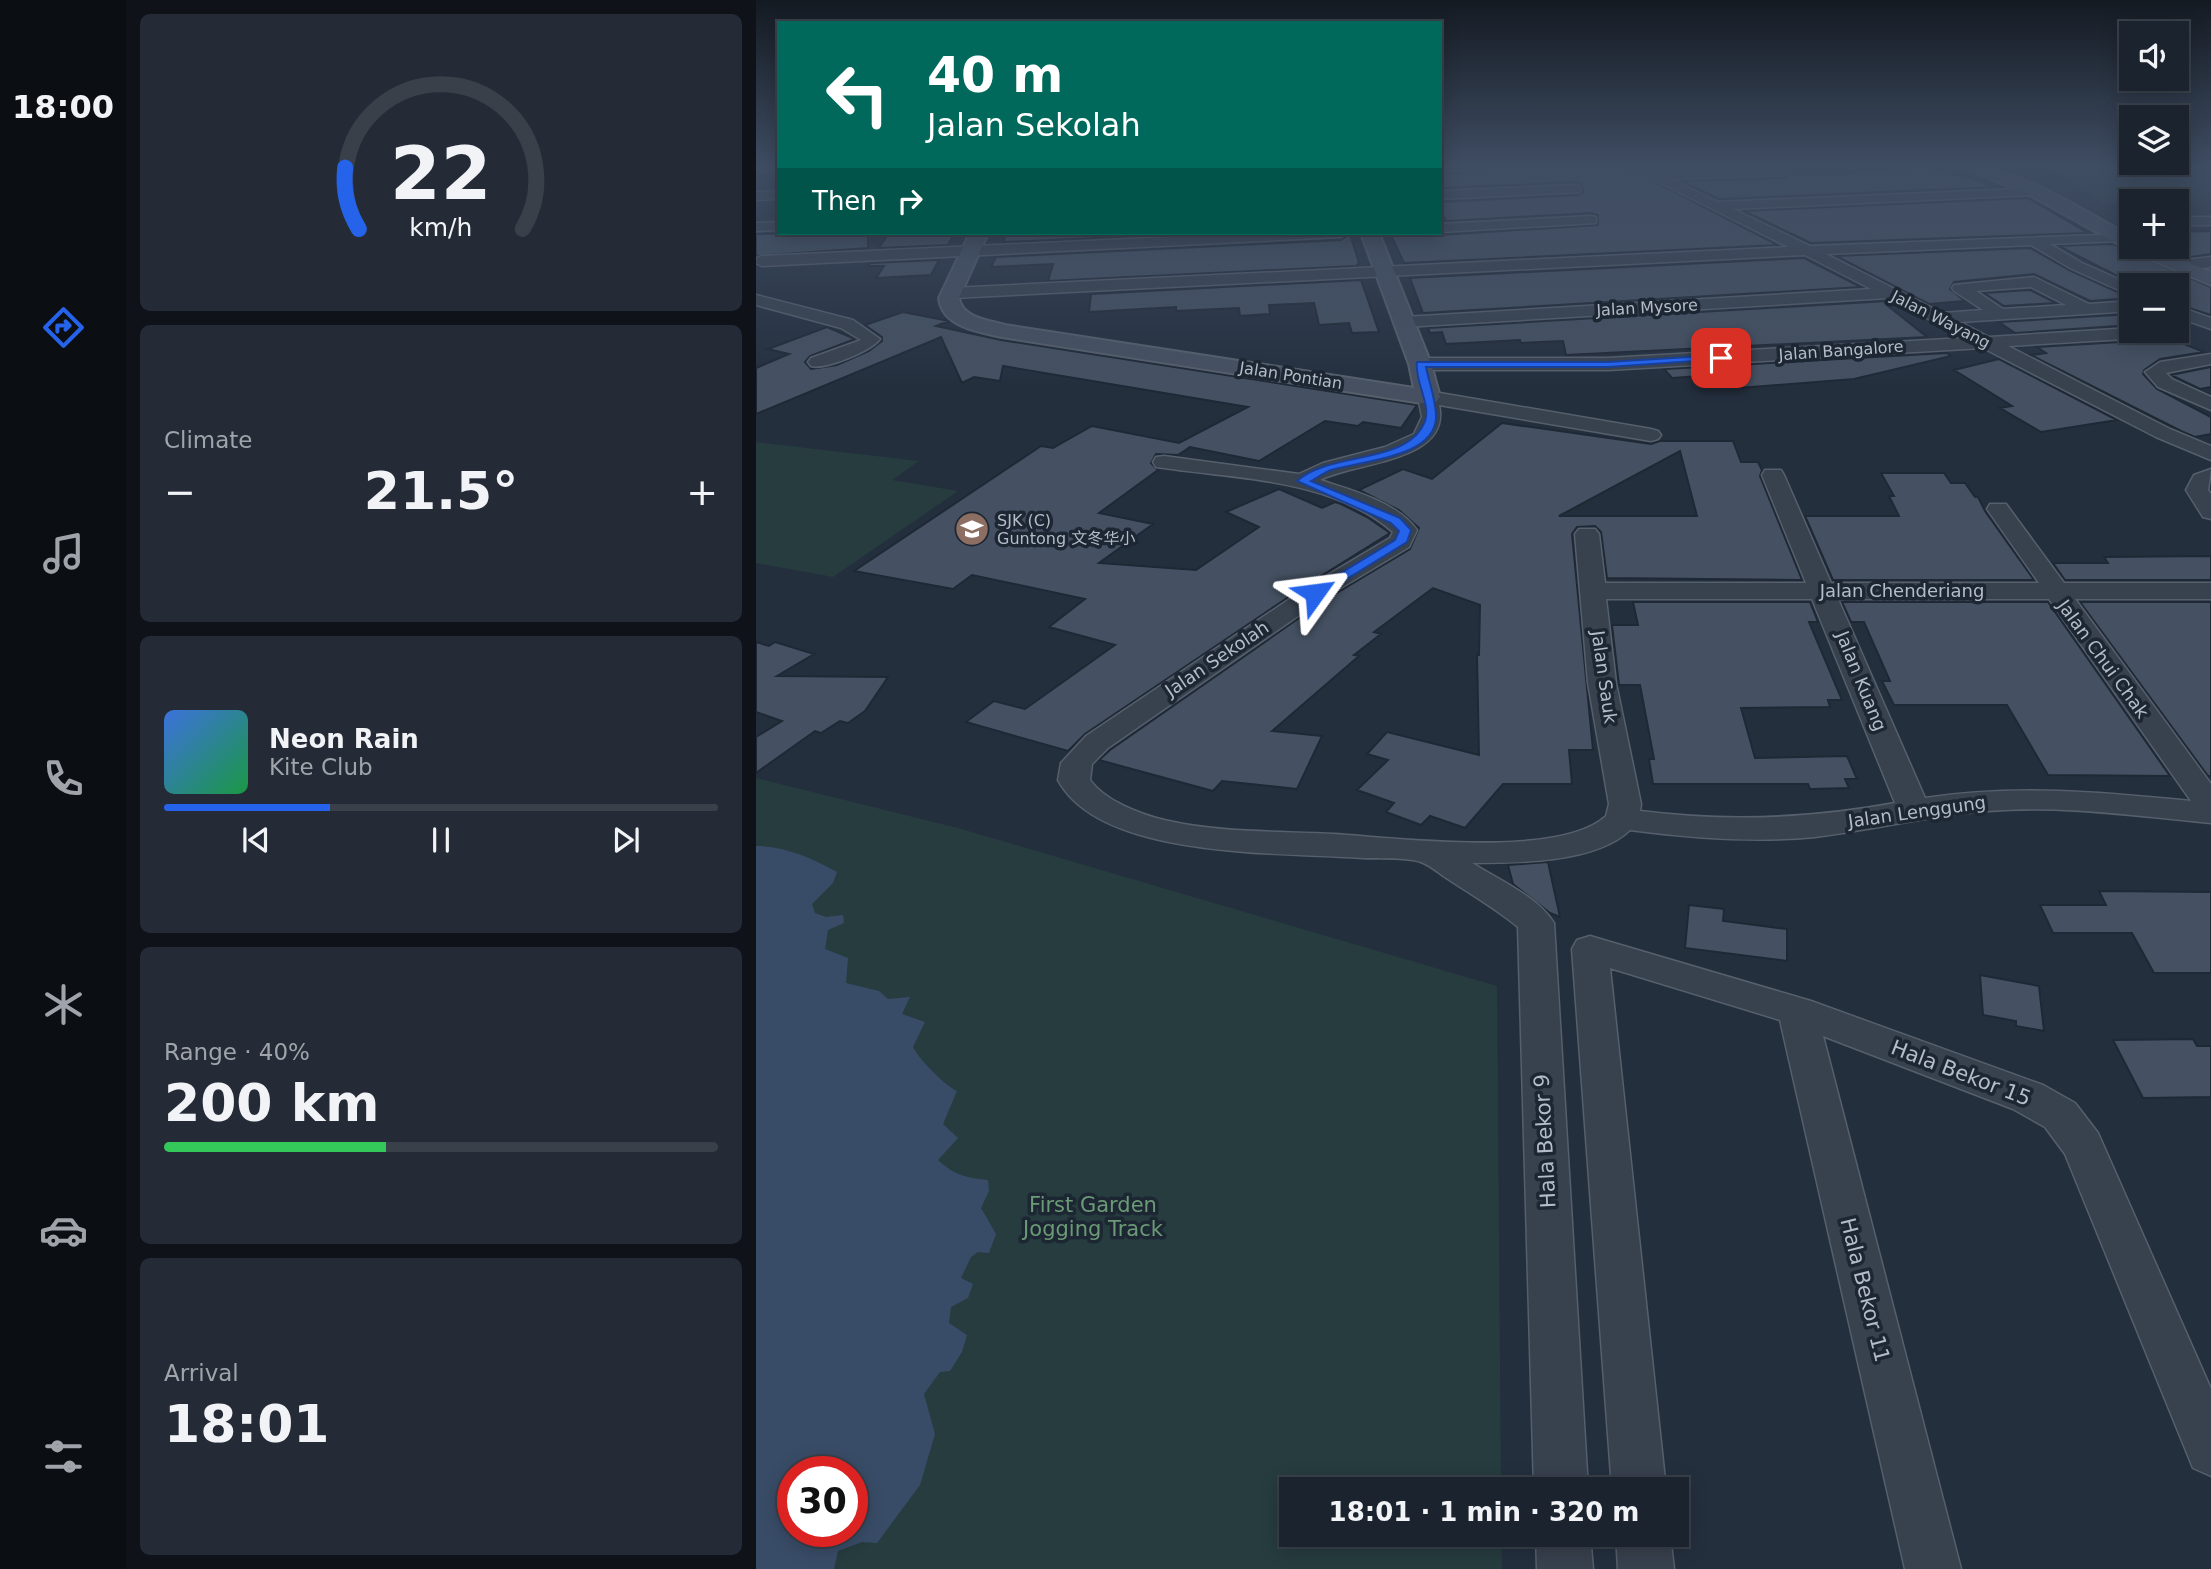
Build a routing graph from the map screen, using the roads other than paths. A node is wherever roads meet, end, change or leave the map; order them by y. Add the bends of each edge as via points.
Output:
1 (976, 239) edge
2 (1220, 239) edge
3 (1373, 239) edge
4 (1609, 239) edge
5 (1784, 239) edge
6 (1856, 239) edge
7 (1974, 239) edge
8 (2057, 239) edge
9 (2034, 241) junction
10 (1982, 244) junction
11 (1866, 249) junction
12 (1809, 251) junction
13 (970, 252) junction
14 (1627, 258) junction
15 (816, 259) junction
16 (2162, 259) edge
17 (762, 261) dead end
18 (2211, 262) edge
19 (2177, 266) junction
20 (1387, 271) junction
21 (799, 273) dead end
22 (2211, 279) edge
23 (2119, 285) edge
24 (783, 289) dead end
25 (951, 293) junction
26 (1890, 293) junction
27 (2200, 299) dead end
28 (2189, 300) edge
29 (763, 302) edge
30 (2119, 307) edge
31 (2086, 309) junction
32 (2001, 315) junction
33 (2189, 316) edge
34 (1941, 318) junction
35 (1404, 322) junction
36 (2211, 326) edge
37 (2189, 329) edge
38 (2119, 334) edge
39 (1988, 342) junction
40 (2211, 359) edge
41 (817, 362) dead end
42 (1420, 364) junction
43 (1428, 397) junction
44 (2211, 404) edge
45 (1651, 435) dead end
46 (2211, 454) edge
47 (1164, 462) dead end
48 (1773, 475) dead end
49 (2211, 476) edge
50 (1302, 481) junction
51 (1998, 509) dead end
52 (2211, 512) edge
53 (1587, 534) dead end
54 (1592, 591) junction
55 (1824, 591) junction
56 (2054, 591) junction
57 (2211, 591) edge
58 (2211, 806) edge
59 (1914, 811) junction
60 (2211, 813) edge
61 (1622, 819) junction
62 (1426, 850) junction
63 (1797, 1011) junction
64 (2211, 1450) edge
65 (1560, 1477) edge
66 (1638, 1477) edge
67 (1564, 1547) edge
68 (1644, 1547) edge
69 (1565, 1569) edge
70 (1646, 1569) edge
71 (1933, 1569) edge

1 - 13 street
2 - 13 street
3 - 20 street
4 - 14 street
5 - 12 street, Jalan Wayang
6 - 11 street
7 - 10 street
8 - 9 street
9 - 10 street
9 - 23 street
10 - 11 street
11 - 12 street
12 - 14 street
12 - 26 street, Jalan Wayang
13 - 15 street
13 - 25 street
14 - 20 street
15 - 17 street
15 - 21 street
16 - 19 street
18 - 19 street
19 - 22 street
20 - 25 street
20 - 35 street
24 - 29 street
25 - 43 street, Jalan Pontian via 950,307 960,318 1002,331
26 - 34 street, Jalan Wayang
26 - 35 street, Jalan Mysore
27 - 28 street
29 - 41 street via 847,324 871,339
30 - 31 street
31 - 32 street
31 - 32 street via 2034,282 1960,288
32 - 34 street
33 - 36 street
34 - 39 street, Jalan Wayang
35 - 42 street
36 - 37 street, Jalan Bangalore
38 - 39 street, Jalan Bangalore
39 - 42 street, Jalan Bangalore via 1608,365
39 - 46 street, Jalan Wayang
40 - 44 street via 2154,372 2165,383
42 - 43 street
43 - 45 street, Jalan Pontian
43 - 50 street via 1432,418 1422,438 1410,446 1325,468
47 - 50 street
48 - 55 street, Jalan Kuang
49 - 52 street via 2202,480 2197,490
50 - 62 street, Jalan Sekolah via 1395,520 1405,530 1401,542 1315,593 1097,741 1082,755 1073,778 1078,789 1099,805 1157,828 1200,836
51 - 56 street, Jalan Chui Chak
53 - 54 street, Jalan Sauk
54 - 55 street, Jalan Chenderiang
54 - 61 street, Jalan Sauk via 1602,683 1625,804
55 - 56 street, Jalan Chenderiang
55 - 59 street, Jalan Kuang
56 - 57 street, Jalan Chenderiang
56 - 58 street, Jalan Chui Chak
59 - 60 street, Jalan Lenggung via 2024,800
59 - 61 street, Jalan Lenggung via 1799,828 1740,830
61 - 62 street, Jalan Sekolah via 1613,830 1590,840 1551,848
62 - 65 street, Hala Bekor 9 via 1535,923
63 - 64 street, Hala Bekor 15 via 2028,1097 2060,1115 2083,1145
63 - 66 street, Hala Bekor 15 via 1590,949
63 - 71 street, Hala Bekor 11
67 - 69 street
68 - 70 street

